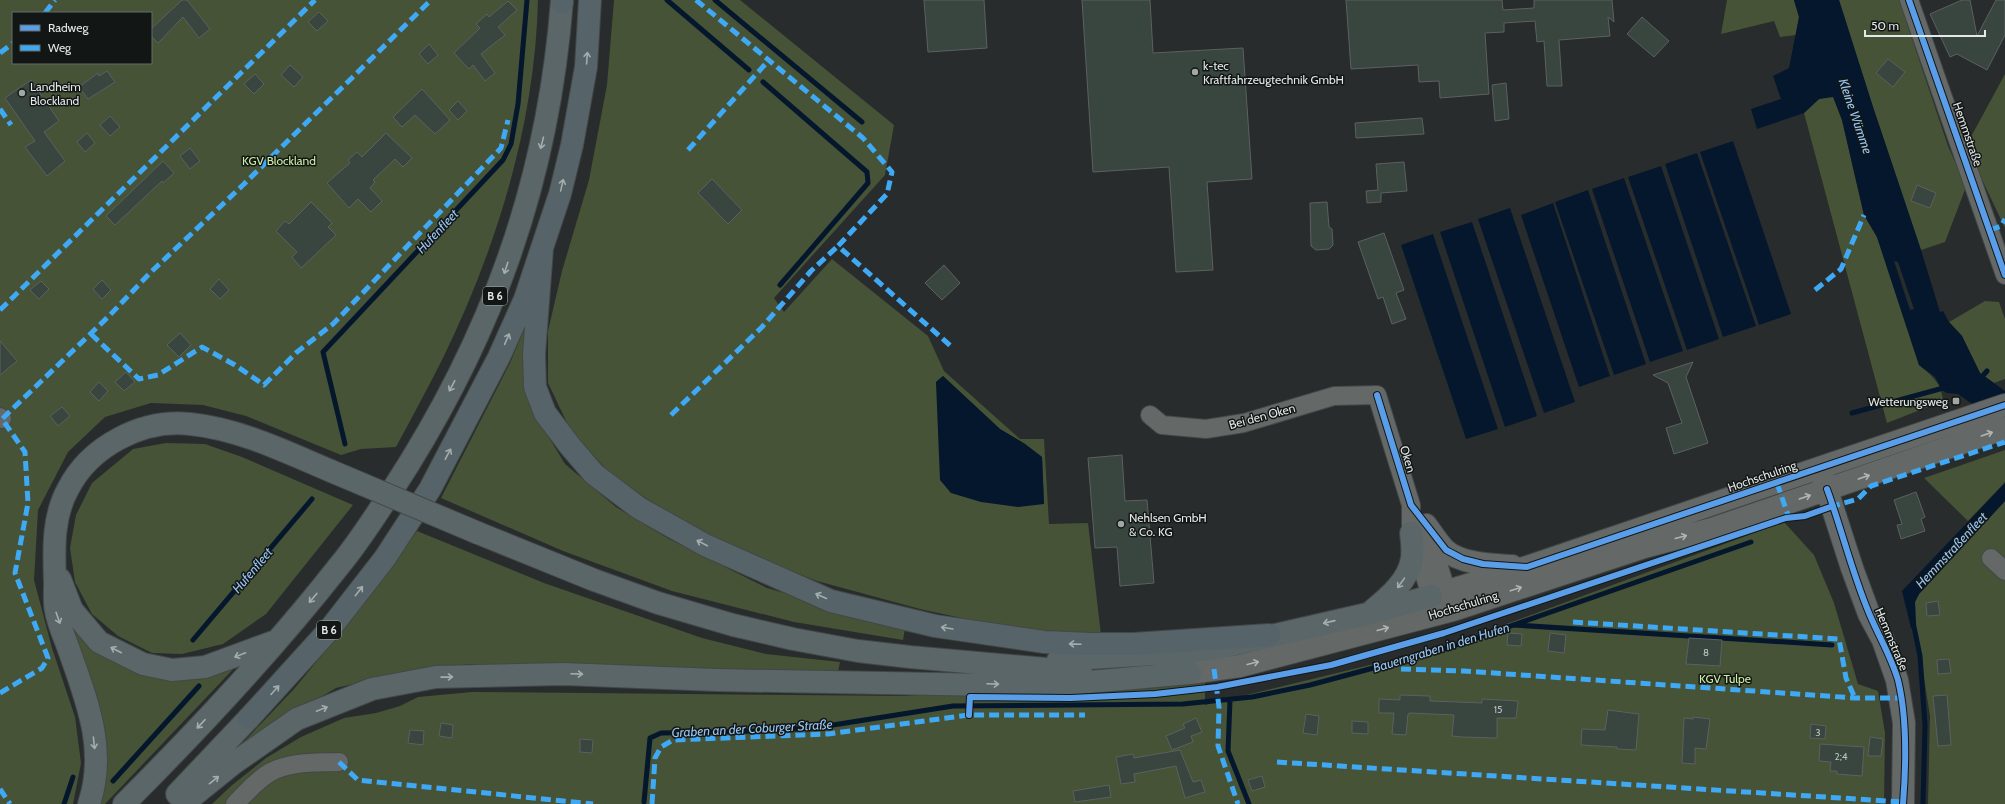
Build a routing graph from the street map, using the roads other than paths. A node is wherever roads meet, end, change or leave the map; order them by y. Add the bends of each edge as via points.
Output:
1 (590, 0) edge
2 (1909, 0) edge
3 (562, 1) edge
4 (542, 249) junction
5 (2005, 275) edge
6 (1377, 395) joint
7 (2005, 405) edge
8 (1150, 415) dead end
9 (2005, 428) edge
10 (1820, 468) junction
11 (1827, 489) junction
12 (1419, 529) junction
13 (1991, 558) dead end
14 (55, 566) junction
15 (1527, 567) junction
16 (2005, 572) edge
17 (1442, 603) junction
18 (1367, 614) junction
19 (1269, 635) junction
20 (276, 641) junction
21 (1006, 665) junction
22 (1190, 673) junction
23 (339, 762) dead end
24 (89, 804) edge
25 (124, 804) edge
26 (168, 804) edge
27 (184, 804) edge
28 (235, 804) edge
29 (1903, 804) edge

4 -> 1 highway, B 6 via 560,194 572,145 586,67
2 - 5 street, Hemmstraße
3 -> 20 highway, B 6 via 558,45 542,144 525,208 502,278 476,340 424,441 371,523 340,565
19 -> 4 highway via 1133,644 1091,644 1044,642 934,626 831,601 705,545 639,508 594,474 545,413 535,387 534,361
26 -> 4 highway, B 6 via 329,630 385,558 430,489 499,357 525,299
6 - 8 street, Bei den Oken via 1334,396 1244,423 1206,429 1162,425
6 - 12 street, Oken
7 - 10 street, Hochschulring
11 -> 9 street, Hochschulring
10 - 11 street, Hemmstraße
10 - 15 street, Hochschulring
17 -> 11 street, Hochschulring via 1712,529
11 - 29 street, Hemmstraße via 1869,614 1883,640 1898,680 1904,723
12 - 15 street via 1446,550 1463,559 1483,564
12 - 17 street, Oken
12 -> 18 highway via 1406,576 1391,596
13 - 16 street
20 -> 14 highway via 204,667 172,670 143,664 99,642 72,610
14 - 21 highway, bridge via 55,529 60,507 80,471 119,437 164,423 189,423 214,427 265,443 478,533 658,603 733,625 858,651
14 -> 24 highway via 56,612 91,714 97,767
15 - 17 street, Hochschulring
17 - 18 highway
22 -> 17 street, Hochschulring via 1240,666
18 -> 19 highway
19 - 21 highway via 1227,646 1186,652
20 -> 25 highway, B 6
21 - 22 highway via 1073,672
27 -> 22 highway via 234,763 297,719 372,689 436,677 563,674 716,680 1044,686
23 - 28 street via 299,764 270,772

